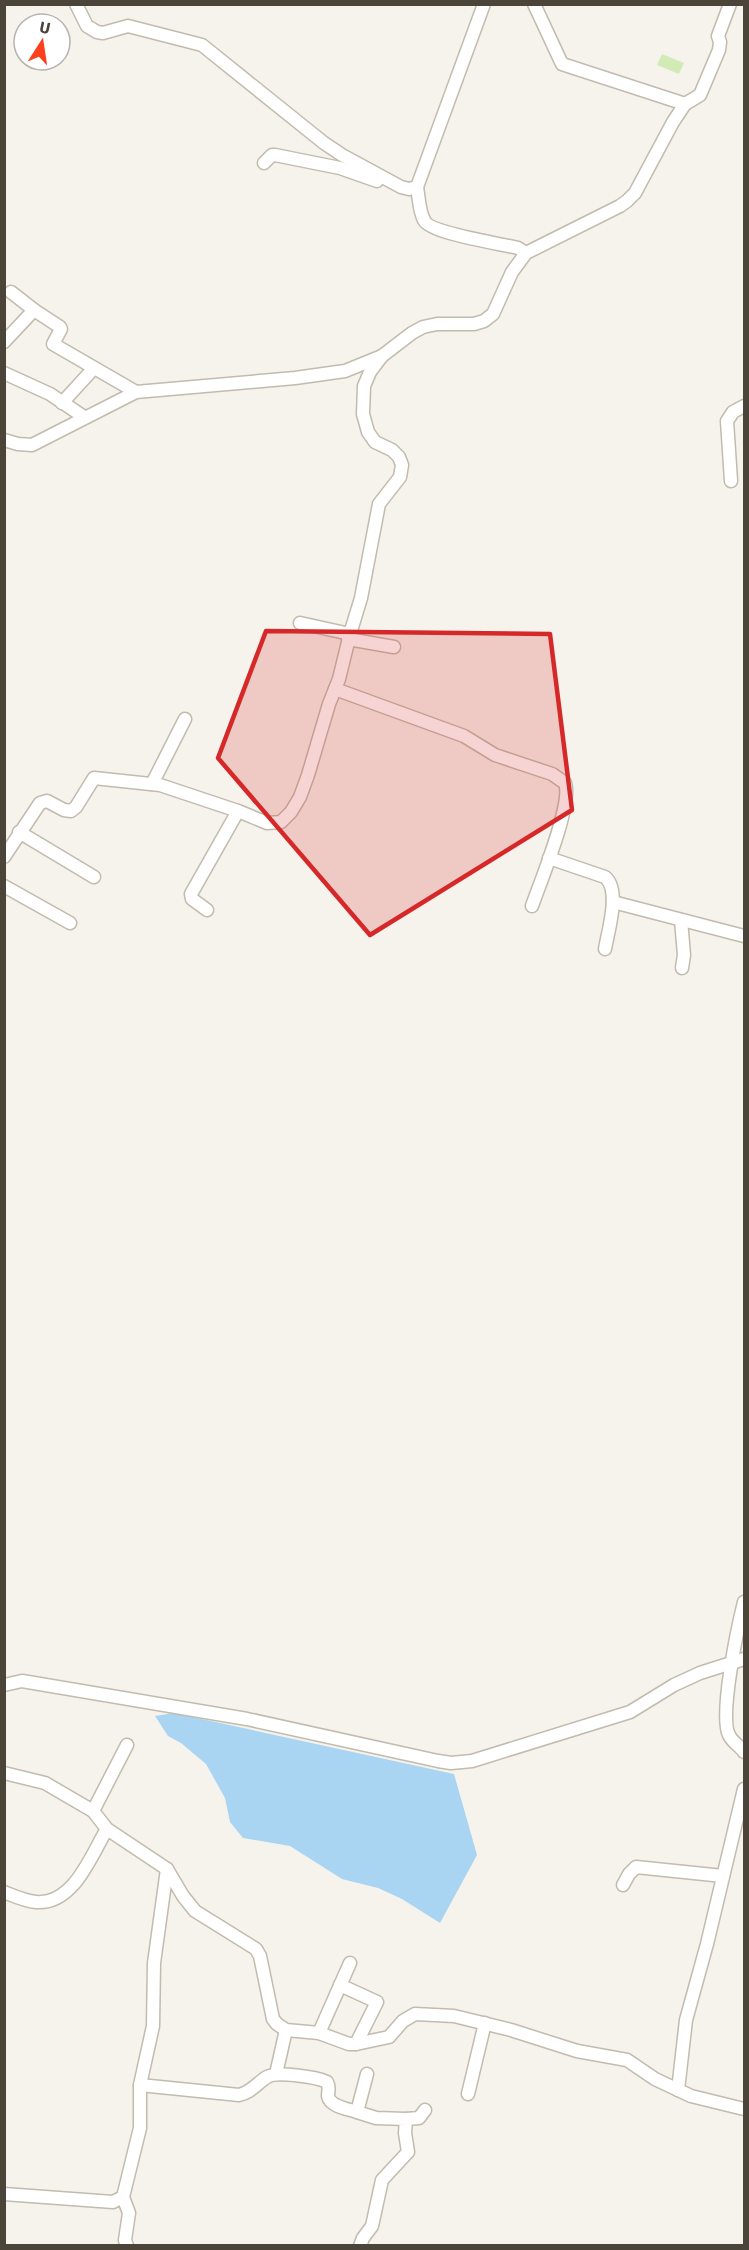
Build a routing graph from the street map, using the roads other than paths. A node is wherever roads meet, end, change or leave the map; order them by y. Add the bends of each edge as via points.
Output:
1 (76, 4) edge
2 (484, 4) edge
3 (534, 4) edge
4 (730, 4) edge
5 (685, 104) junction
6 (264, 164) dead end
7 (387, 179) junction
8 (417, 188) junction
9 (526, 253) junction
10 (11, 292) dead end
11 (34, 310) junction
12 (4, 342) edge
13 (382, 356) junction
14 (94, 368) junction
15 (4, 373) edge
16 (136, 392) junction
17 (62, 403) junction
18 (744, 406) edge
19 (84, 417) junction
20 (4, 440) edge
21 (731, 481) dead end
22 (300, 623) dead end
23 (349, 637) junction
24 (393, 647) dead end
25 (335, 689) junction
26 (185, 718) dead end
27 (152, 784) junction
28 (238, 811) junction
29 (19, 832) junction
30 (4, 857) edge
31 (549, 858) junction
32 (94, 877) dead end
33 (4, 886) edge
34 (613, 902) junction
35 (532, 906) dead end
36 (207, 910) dead end
37 (681, 920) junction
38 (70, 923) dead end
39 (744, 936) edge
40 (604, 950) dead end
41 (682, 968) dead end
42 (744, 1602) edge
43 (738, 1660) edge
44 (4, 1685) edge
45 (127, 1745) dead end
46 (744, 1752) edge
47 (4, 1773) edge
48 (744, 1789) edge
49 (93, 1811) junction
50 (107, 1829) junction
51 (166, 1869) junction
52 (723, 1876) junction
53 (623, 1886) dead end
54 (4, 1892) edge
55 (350, 1962) dead end
56 (340, 1985) junction
57 (485, 2023) junction
58 (286, 2030) junction
59 (319, 2033) junction
60 (356, 2044) junction
61 (276, 2074) junction
62 (367, 2074) dead end
63 (140, 2085) junction
64 (678, 2090) junction
65 (468, 2094) dead end
66 (744, 2109) edge
67 (425, 2110) dead end
68 (357, 2112) junction
69 (406, 2120) junction
70 (4, 2194) edge
71 (123, 2197) junction
72 (127, 2246) edge
73 (360, 2246) edge

1 - 7 street via 87,26 97,32 128,26 202,45 317,138
2 - 8 street
3 - 5 street via 562,64
4 - 5 street via 718,36 719,50 703,88 696,99
5 - 9 street via 627,201
6 - 7 street via 275,155 340,168 378,181
7 - 8 street via 401,187
8 - 9 street via 423,220 428,226
9 - 13 street via 512,272 493,314 484,321 423,327
10 - 11 street
11 - 12 street
11 - 14 street via 60,327 53,344
13 - 16 street via 335,373
13 - 23 street via 364,386 363,414 375,442 393,450 402,465 400,477 379,504 361,598
14 - 16 street
14 - 17 street
15 - 17 street
16 - 19 street
17 - 19 street
18 - 21 street via 727,421
19 - 20 street via 32,445
22 - 23 street
23 - 24 street
23 - 25 street
25 - 28 street via 300,796 286,818 267,823
25 - 31 street via 464,736 495,755 563,780 567,795
26 - 27 street
27 - 28 street
27 - 29 street via 94,778 74,810 64,810 47,801 40,803
28 - 36 street via 191,894
29 - 30 street
29 - 32 street
31 - 34 street via 605,877 611,884
31 - 35 street
33 - 38 street
34 - 37 street
34 - 40 street
37 - 39 street
37 - 41 street
42 - 43 street via 735,1641
43 - 44 street via 681,1682 630,1712 461,1763 247,1719 22,1681
43 - 46 street via 727,1709 727,1730
45 - 49 street
47 - 49 street via 45,1783
48 - 52 street
49 - 50 street
50 - 51 street
50 - 54 street via 79,1877 61,1896 38,1902
51 - 58 street via 195,1911 256,1949 273,2019
51 - 63 street via 154,1963 153,2026
52 - 53 street via 636,1867
52 - 64 street via 686,2020
55 - 56 street
56 - 59 street
56 - 60 street via 377,2002
57 - 60 street via 415,2014 388,2037
57 - 64 street via 577,2052 627,2060
57 - 65 street
58 - 59 street
58 - 61 street
59 - 60 street
61 - 63 street via 239,2095
61 - 68 street via 322,2079 329,2086 333,2104
62 - 68 street
63 - 71 street via 140,2128
64 - 66 street
67 - 69 street via 419,2118
68 - 69 street
69 - 73 street via 408,2154 382,2180 372,2226
70 - 71 street via 113,2202
71 - 72 street via 129,2213

